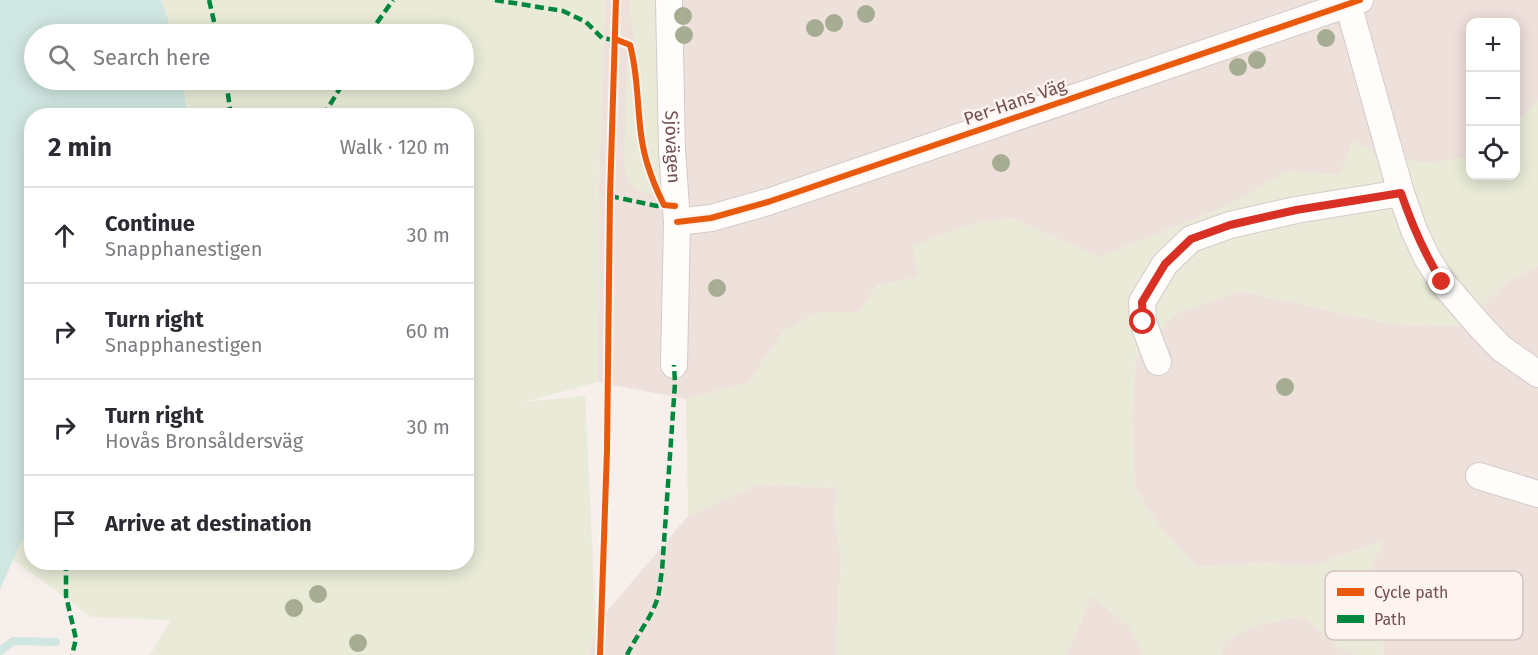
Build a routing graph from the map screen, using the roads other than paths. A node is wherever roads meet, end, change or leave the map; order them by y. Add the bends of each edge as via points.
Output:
1 (669, 0) edge
2 (1352, 1) edge
3 (1401, 193) junction
4 (676, 222) junction
5 (1158, 362) dead end
6 (674, 365) dead end
7 (1538, 374) edge
8 (1479, 476) dead end
9 (1538, 494) edge

1 - 4 street, Sjövägen
2 - 3 street
2 - 4 street, Per-Hans Väg via 768,202 711,218
3 - 5 street via 1296,210 1230,225 1191,239 1165,264 1142,302 1143,322
3 - 7 street via 1426,256 1453,295 1501,348
4 - 6 street, Sjövägen
8 - 9 street

